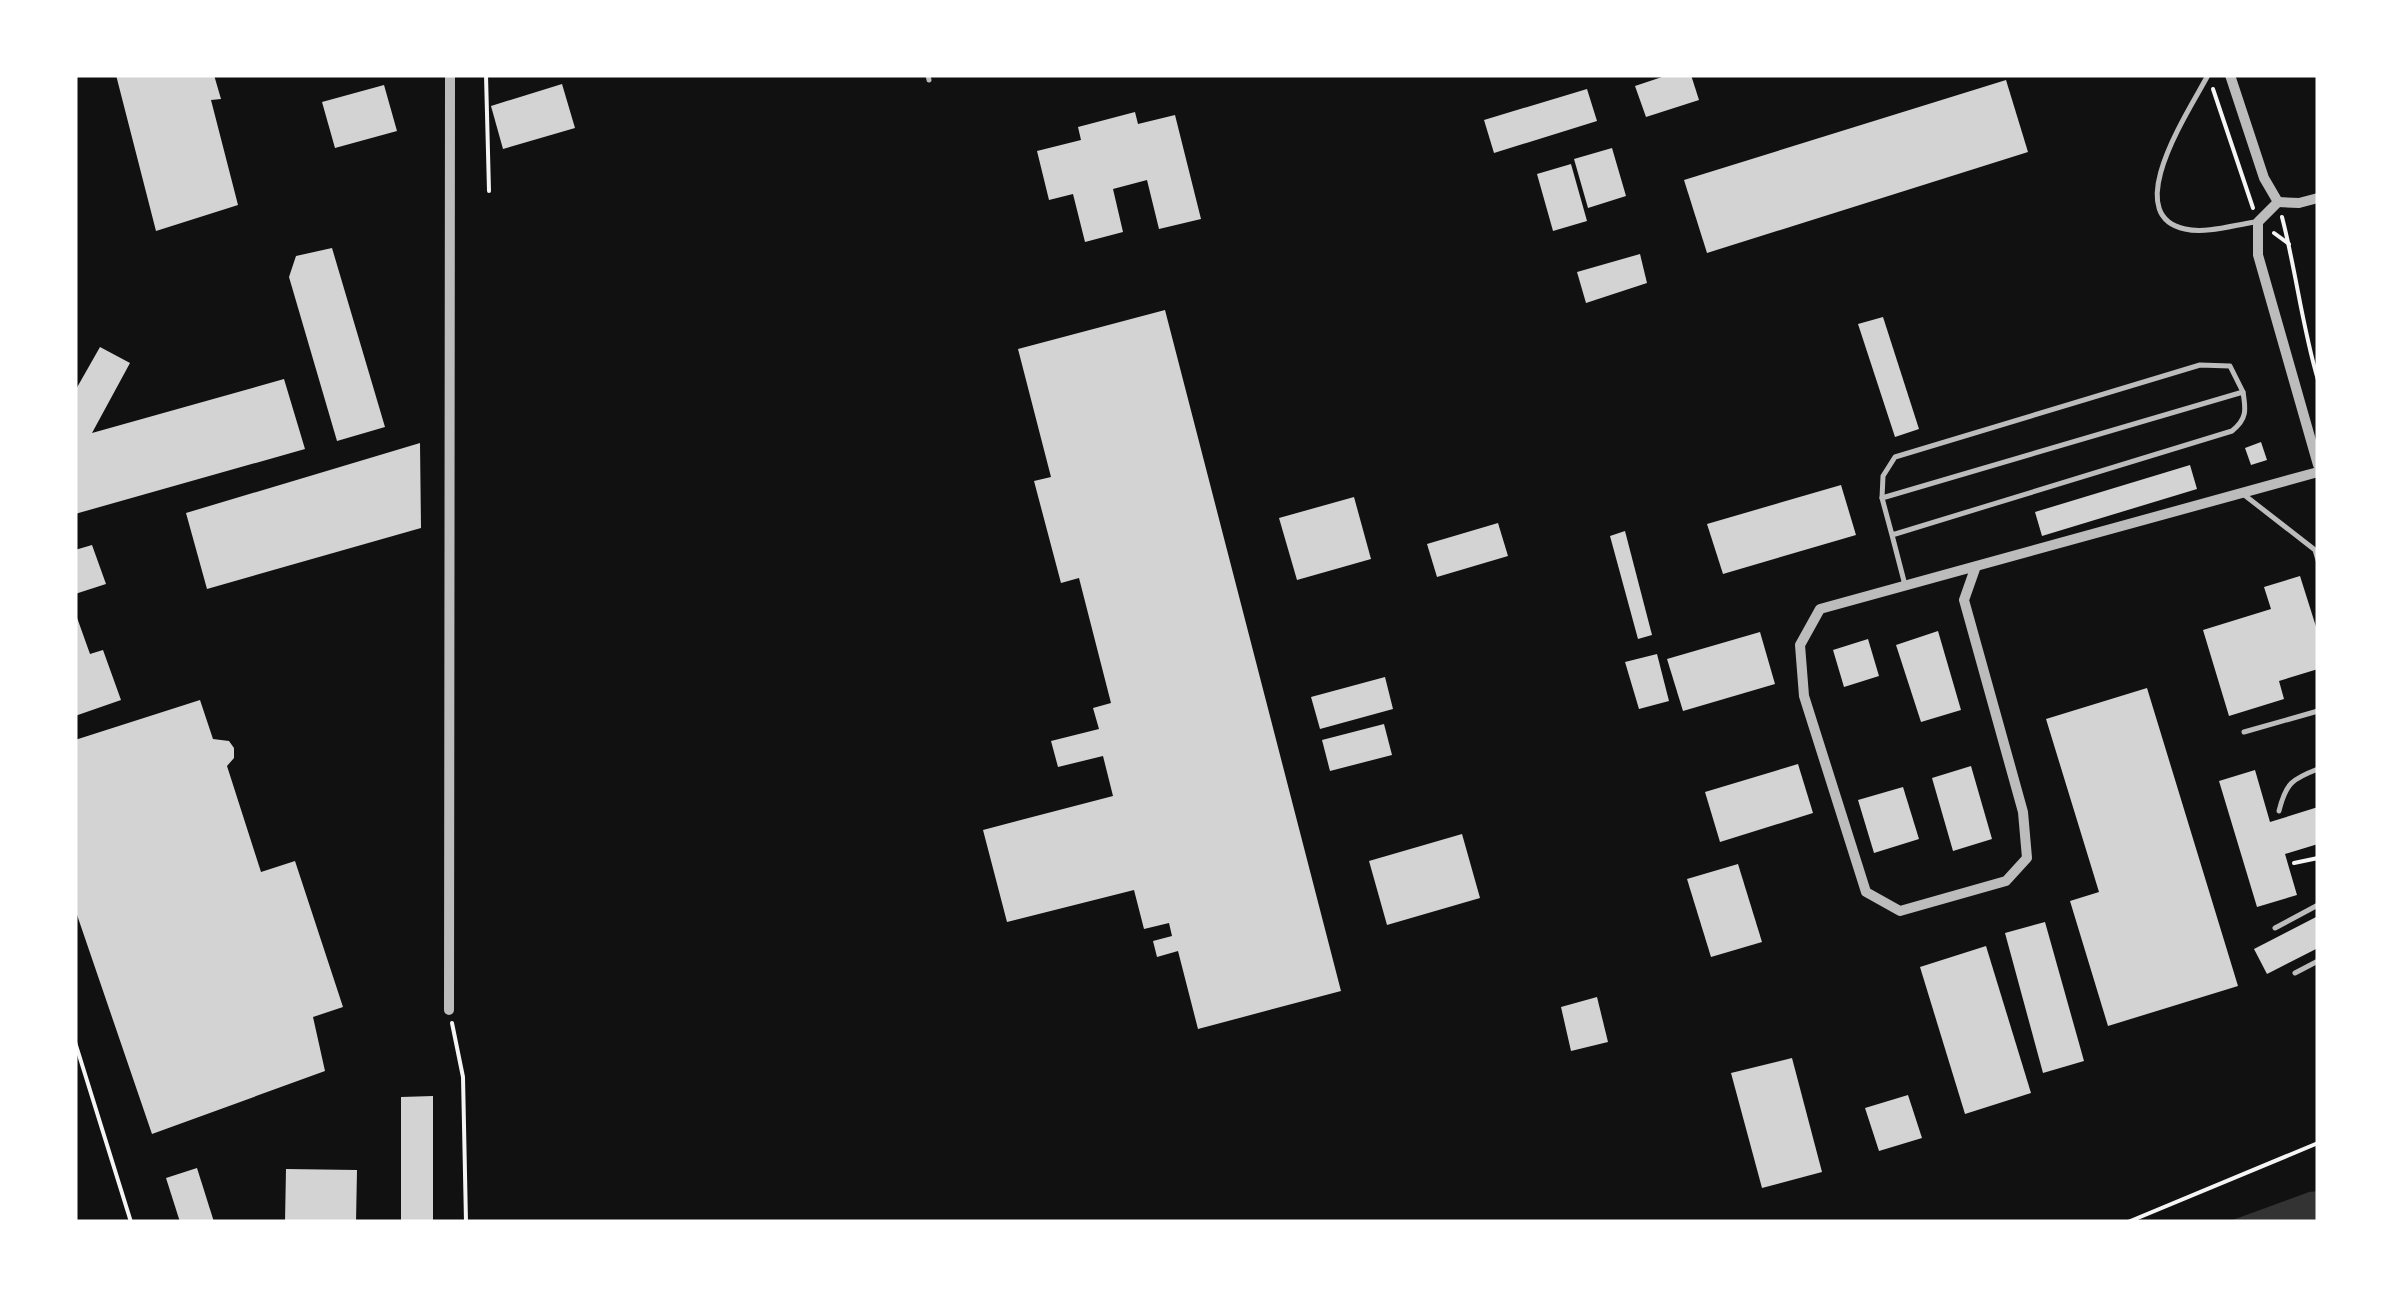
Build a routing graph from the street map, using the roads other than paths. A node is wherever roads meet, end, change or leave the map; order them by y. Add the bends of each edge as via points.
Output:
1 (450, 75) edge
2 (2208, 75) edge
3 (2230, 75) edge
4 (2318, 198) edge
5 (2278, 202) junction
6 (2258, 222) junction
7 (2242, 392) junction
8 (2318, 468) edge
9 (2240, 492) junction
10 (1882, 498) junction
11 (1892, 535) junction
12 (2318, 560) edge
13 (1976, 566) junction
14 (1905, 585) junction
15 (2318, 711) edge
16 (2244, 732) dead end
17 (2318, 769) edge
18 (2278, 811) dead end
19 (2318, 905) edge
20 (2274, 928) dead end
21 (2318, 961) edge
22 (2294, 973) dead end
23 (450, 1010) road end

1 - 23 street
2 - 6 lane via 2170,146 2155,191 2157,208 2182,229
3 - 5 street
4 - 5 street
5 - 6 street
6 - 8 street via 2258,254
7 - 10 lane
7 - 10 lane via 2230,366 2200,365 1895,457 1883,476
7 - 11 lane via 2246,409 2232,430
8 - 9 street
9 - 12 lane
9 - 13 street
10 - 11 lane
11 - 14 lane
13 - 14 street
13 - 14 street via 1964,600 2023,812 2028,858 2006,881 1900,911 1866,892 1804,696 1800,645 1820,609
15 - 16 lane
17 - 18 lane via 2294,778
19 - 20 lane
21 - 22 lane

